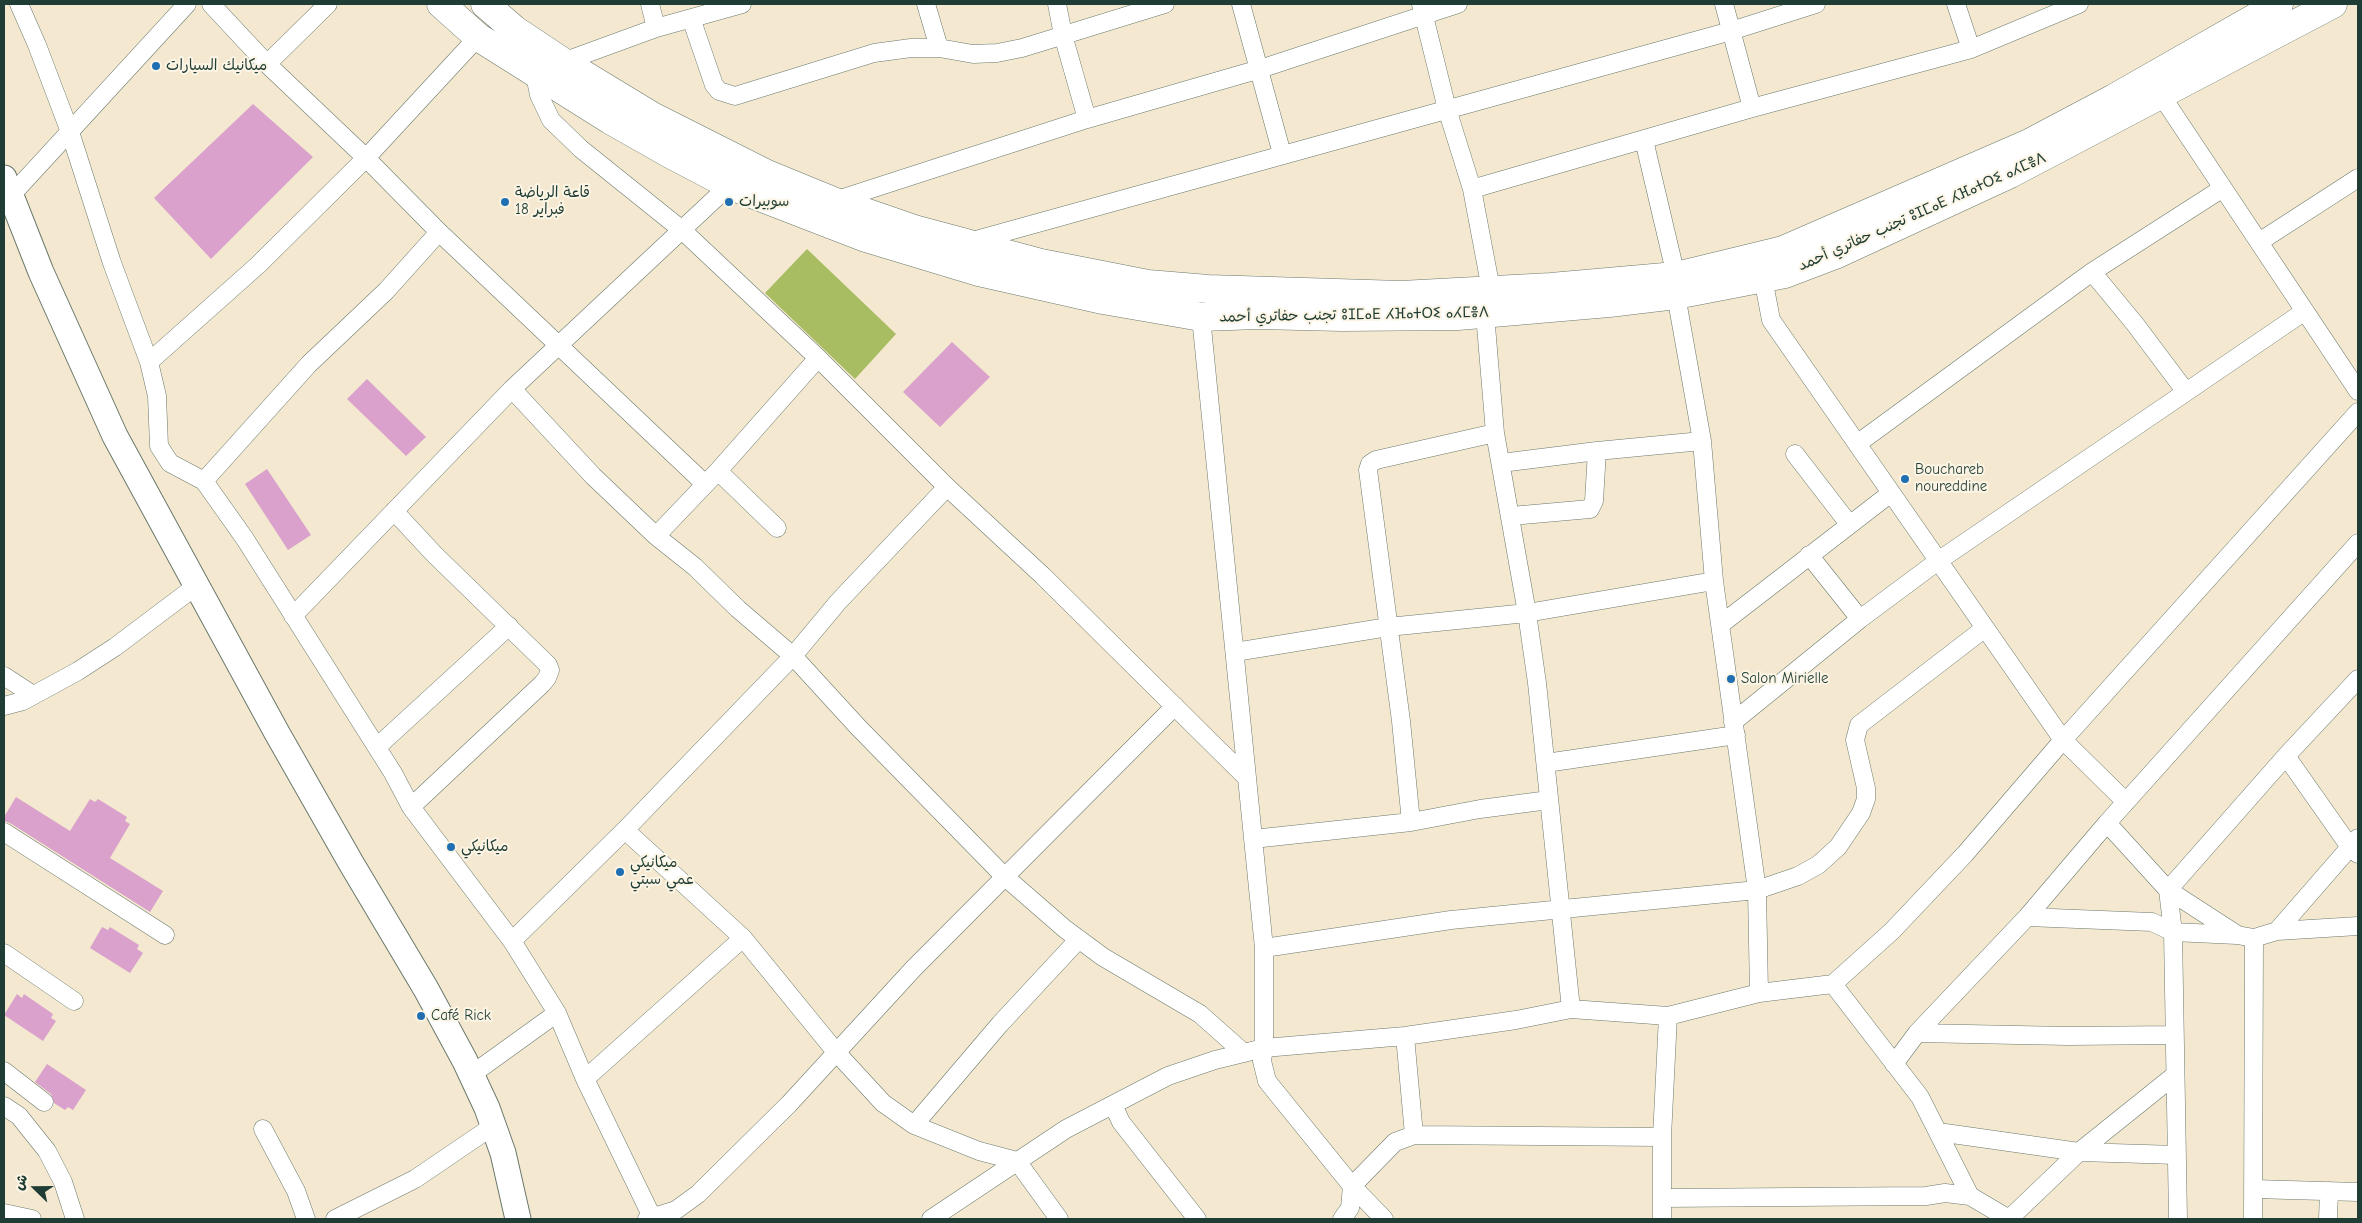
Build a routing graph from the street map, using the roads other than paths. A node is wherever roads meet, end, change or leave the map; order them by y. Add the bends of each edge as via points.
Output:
1 (19, 4) edge
2 (187, 4) edge
3 (211, 4) edge
4 (328, 4) edge
5 (441, 4) edge
6 (476, 4) edge
7 (485, 4) edge
8 (650, 4) edge
9 (742, 4) edge
10 (926, 4) edge
11 (1057, 4) edge
12 (1165, 4) edge
13 (1241, 4) edge
14 (1458, 4) edge
15 (1724, 4) edge
16 (1816, 4) edge
17 (1956, 4) edge
18 (2079, 4) edge
19 (2279, 4) edge
20 (2333, 4) edge
21 (1423, 9) edge
22 (690, 18) junction
23 (656, 28) junction
24 (1731, 31) junction
25 (1063, 35) junction
26 (478, 37) junction
27 (939, 48) junction
28 (1971, 49) junction
29 (563, 62) junction
30 (267, 64) junction
31 (1260, 69) junction
32 (535, 74) junction
33 (2161, 95) junction
34 (1752, 108) junction
35 (1448, 109) junction
36 (1087, 119) junction
37 (70, 132) junction
38 (1644, 140) junction
39 (1282, 154) junction
40 (366, 158) junction
41 (748, 164) junction
42 (2358, 178) edge
43 (731, 186) junction
44 (2223, 188) junction
45 (1472, 189) junction
46 (6, 192) edge
47 (833, 201) junction
48 (682, 230) junction
49 (439, 232) junction
50 (2259, 242) junction
51 (964, 244) junction
52 (2092, 272) junction
53 (1763, 278) junction
54 (1676, 286) junction
55 (1491, 306) junction
56 (2305, 310) junction
57 (1201, 317) junction
58 (557, 346) junction
59 (818, 358) junction
60 (149, 362) junction
61 (512, 389) junction
62 (2358, 391) edge
63 (2186, 392) junction
64 (2358, 412) edge
65 (1496, 433) junction
66 (1702, 441) junction
67 (1858, 444) junction
68 (1597, 450) junction
69 (1795, 454) dead end
70 (1501, 463) junction
71 (718, 471) junction
72 (204, 481) junction
73 (705, 484) junction
74 (947, 487) junction
75 (1891, 493) junction
76 (394, 511) junction
77 (1511, 516) junction
78 (1849, 524) junction
79 (777, 528) dead end
80 (656, 536) junction
81 (2355, 553) edge
82 (1809, 555) junction
83 (1938, 561) junction
84 (1714, 581) junction
85 (196, 586) junction
86 (1527, 613) junction
87 (293, 616) junction
88 (1860, 619) junction
89 (1720, 625) junction
90 (509, 626) junction
91 (1388, 627) junction
92 (1985, 628) junction
93 (1235, 652) junction
94 (793, 656) junction
95 (4, 676) edge
96 (2358, 679) edge
97 (33, 695) junction
98 (4, 706) edge
99 (1175, 706) junction
100 (1735, 728) junction
101 (2063, 740) junction
102 (376, 746) junction
103 (2286, 756) junction
104 (1546, 763) junction
105 (1246, 777) junction
106 (1549, 800) junction
107 (2126, 802) junction
108 (411, 807) junction
109 (1411, 822) junction
110 (2107, 823) junction
111 (625, 830) junction
112 (4, 832) edge
113 (1253, 839) junction
114 (2356, 846) edge
115 (1004, 876) junction
116 (1757, 890) junction
117 (2168, 890) junction
118 (1561, 909) junction
119 (2027, 917) junction
120 (2358, 926) edge
121 (2277, 931) junction
122 (2173, 932) junction
123 (165, 935) dead end
124 (2237, 935) junction
125 (743, 938) junction
126 (2254, 938) junction
127 (1079, 939) junction
128 (512, 941) junction
129 (1264, 948) junction
130 (4, 953) edge
131 (1833, 984) junction
132 (1759, 993) junction
133 (74, 1001) dead end
134 (1571, 1009) junction
135 (557, 1013) junction
136 (1668, 1016) junction
137 (1917, 1033) junction
138 (2174, 1035) junction
139 (1405, 1036) junction
140 (1264, 1048) junction
141 (836, 1052) junction
142 (1244, 1053) junction
143 (1894, 1064) junction
144 (4, 1071) edge
145 (471, 1075) junction
146 (2175, 1075) junction
147 (585, 1079) junction
148 (44, 1102) dead end
149 (1113, 1105) junction
150 (4, 1106) edge
151 (914, 1125) junction
152 (493, 1126) junction
153 (263, 1129) dead end
154 (1938, 1132) junction
155 (1414, 1135) junction
156 (1662, 1137) junction
157 (2079, 1152) junction
158 (2177, 1155) junction
159 (1018, 1161) junction
160 (1352, 1186) junction
161 (2254, 1189) junction
162 (2329, 1191) junction
163 (2358, 1192) edge
164 (1970, 1196) junction
165 (1662, 1198) junction
166 (4, 1213) edge
167 (650, 1218) edge
168 (32, 1219) edge
169 (75, 1219) edge
170 (306, 1219) edge
171 (335, 1219) edge
172 (518, 1219) edge
173 (931, 1219) edge
174 (1059, 1219) edge
175 (1197, 1219) edge
176 (1342, 1219) edge
177 (1384, 1219) edge
178 (1662, 1219) edge
179 (2009, 1219) edge
180 (2178, 1219) edge
181 (2253, 1219) edge
182 (2328, 1219) edge

1 - 37 street
2 - 37 street
3 - 30 street
4 - 30 street
5 - 26 main road, تجنب حفاتري أحمد ⵓⵊⵎⴰⴹ ⵃⴼⴰⵜⵔⵉ ⴰⵃⵎⴻⴷ
6 - 26 main road
7 - 29 main road, تجنب حفاتري أحمد ⵓⵊⵎⴰⴹ ⵃⴼⴰⵜⵔⵉ ⴰⵃⵎⴻⴷ via 515,30
8 - 23 street
9 - 22 street
10 - 27 street
11 - 25 street
12 - 25 street
13 - 31 street
14 - 21 street
15 - 24 street
16 - 24 street
17 - 28 street
18 - 28 street
19 - 54 main road, تجنب حفاتري أحمد ⵓⵊⵎⴰⴹ ⵃⴼⴰⵜⵔⵉ ⴰⵃⵎⴻⴷ via 2029,143 1783,250
20 - 33 main road, تجنب حفاتري أحمد ⵓⵊⵎⴰⴹ ⵃⴼⴰⵜⵔⵉ ⴰⵃⵎⴻⴷ
21 - 31 street
21 - 35 street
22 - 23 street
22 - 27 street via 714,85 718,91 735,96 874,53
23 - 29 street
24 - 34 street
24 - 35 street
25 - 27 street via 997,53 973,54
25 - 36 street
26 - 32 main road, تجنب حفاتري أحمد ⵓⵊⵎⴰⴹ ⵃⴼⴰⵜⵔⵉ ⴰⵃⵎⴻⴷ
26 - 40 street
28 - 34 street
29 - 41 main road, تجنب حفاتري أحمد ⵓⵊⵎⴰⴹ ⵃⴼⴰⵜⵔⵉ ⴰⵃⵎⴻⴷ via 652,116
30 - 40 street
31 - 36 street
31 - 39 street
32 - 43 main road, تجنب حفاتري أحمد ⵓⵊⵎⴰⴹ ⵃⴼⴰⵜⵔⵉ ⴰⵃⵎⴻⴷ via 610,120
32 - 48 street via 539,95 550,120
33 - 44 street
33 - 53 main road, تجنب حفاتري أحمد ⵓⵊⵎⴰⴹ ⵃⴼⴰⵜⵔⵉ ⴰⵃⵎⴻⴷ via 2010,174 1870,239 1785,274
34 - 38 street
35 - 39 street
35 - 45 street
36 - 47 street
37 - 46 street
37 - 60 street via 112,263
38 - 45 street
38 - 54 street
39 - 51 street
40 - 49 street
40 - 60 street via 258,265
41 - 43 street
41 - 47 main road, تجنب حفاتري أحمد ⵓⵊⵎⴰⴹ ⵃⴼⴰⵜⵔⵉ ⴰⵃⵎⴻⴷ
42 - 50 street
43 - 48 street
43 - 57 main road, تجنب حفاتري أحمد ⵓⵊⵎⴰⴹ ⵃⴼⴰⵜⵔⵉ ⴰⵃⵎⴻⴷ via 863,236 970,270 1103,300
44 - 50 street
44 - 52 street
45 - 55 street
46 - 85 main road via 115,436
47 - 51 main road, تجنب حفاتري أحمد ⵓⵊⵎⴰⴹ ⵃⴼⴰⵜⵔⵉ ⴰⵃⵎⴻⴷ
48 - 58 street
48 - 59 street
49 - 58 street
49 - 72 street via 386,291 309,364
50 - 56 street
51 - 55 main road, تجنب حفاتري أحمد ⵓⵊⵎⴰⴹ ⵃⴼⴰⵜⵔⵉ ⴰⵃⵎⴻⴷ via 1095,274 1170,287 1401,295
52 - 63 street
52 - 67 street
53 - 54 main road, تجنب حفاتري أحمد ⵓⵊⵎⴰⴹ ⵃⴼⴰⵜⵔⵉ ⴰⵃⵎⴻⴷ
53 - 67 street via 1771,320
54 - 55 main road, تجنب حفاتري أحمد ⵓⵊⵎⴰⴹ ⵃⴼⴰⵜⵔⵉ ⴰⵃⵎⴻⴷ
54 - 66 street
55 - 57 main road, تجنب حفاتري أحمد ⵓⵊⵎⴰⴹ ⵃⴼⴰⵜⵔⵉ ⴰⵃⵎⴻⴷ
55 - 65 street
56 - 62 street
56 - 63 street
57 - 93 street
58 - 61 street
58 - 73 street
59 - 71 street
59 - 74 street
60 - 72 street via 157,396 159,446 170,463
61 - 76 street
61 - 80 street via 593,476
63 - 83 street
64 - 101 street
65 - 70 street
65 - 91 street via 1370,464 1368,479
66 - 68 street
66 - 84 street
67 - 75 street
68 - 70 street
68 - 77 street via 1594,501 1590,509
69 - 78 street
70 - 77 street
71 - 73 street
71 - 79 street
72 - 87 street
73 - 80 street
74 - 94 street via 838,602
74 - 99 street
75 - 78 street
75 - 83 street
76 - 87 street
76 - 90 street
77 - 86 street
78 - 82 street
80 - 94 street
81 - 107 street
82 - 88 street
82 - 89 street
83 - 88 street
83 - 92 street
84 - 86 street
84 - 89 street
85 - 97 street via 115,647
85 - 145 main road via 351,863 426,989
86 - 91 street
86 - 104 street
87 - 102 street
88 - 100 street
89 - 100 street
90 - 102 street
90 - 108 street via 548,665 547,678
91 - 93 street
91 - 109 street
92 - 101 street
92 - 116 street via 1859,726 1854,740 1866,799 1838,847 1818,865 1798,876
93 - 105 street
94 - 111 street
94 - 115 street
95 - 97 street
96 - 103 street
97 - 98 street via 23,702
99 - 105 street
99 - 115 street
100 - 104 street
100 - 116 street
101 - 107 street
101 - 131 street via 1965,854 1892,931
102 - 108 street
103 - 114 street
103 - 117 street
104 - 106 street
105 - 113 street
106 - 109 street
106 - 118 street
107 - 110 street
108 - 128 street
109 - 113 street
110 - 117 street
110 - 119 street
111 - 125 street
111 - 128 street
112 - 123 street
113 - 129 street
114 - 121 street
115 - 127 street
115 - 141 street
116 - 118 street
116 - 132 street
117 - 122 street
117 - 124 street
118 - 129 street via 1451,920
118 - 134 street
119 - 122 street via 2152,922
119 - 137 street
120 - 121 street
121 - 126 street
122 - 124 street
122 - 138 street
124 - 126 street
125 - 141 street
125 - 147 street
126 - 161 street
127 - 142 street via 1200,1014
127 - 151 street via 1000,1024
128 - 135 street
129 - 140 street
130 - 133 street
131 - 132 street
131 - 143 street
132 - 136 street
134 - 136 street
134 - 139 street
135 - 145 street
135 - 147 street
136 - 156 street
137 - 138 street
137 - 143 street
138 - 146 street
139 - 140 street
139 - 155 street
140 - 142 street
140 - 160 street via 1262,1060 1267,1081
141 - 151 street via 883,1103
141 - 167 street via 789,1104 698,1194 676,1210
142 - 149 street via 1168,1076
143 - 154 street via 1920,1097
144 - 148 street
145 - 152 main road
146 - 157 street
146 - 158 street
147 - 167 street
149 - 159 street via 1066,1129
149 - 175 street via 1121,1122
150 - 169 street via 19,1116 47,1150 63,1182
151 - 159 street via 979,1151
152 - 171 street via 415,1179
152 - 172 main road via 503,1153
153 - 170 street via 296,1191
154 - 157 street
154 - 164 street
155 - 156 street
155 - 160 street via 1395,1142
156 - 165 street
157 - 158 street
157 - 179 street
158 - 180 street
159 - 173 street
159 - 174 street
160 - 176 street via 1350,1208
160 - 177 street
161 - 162 street
161 - 181 street
162 - 163 street
162 - 182 street
164 - 165 street via 1945,1193 1926,1196
164 - 179 street
165 - 178 street
166 - 168 street

